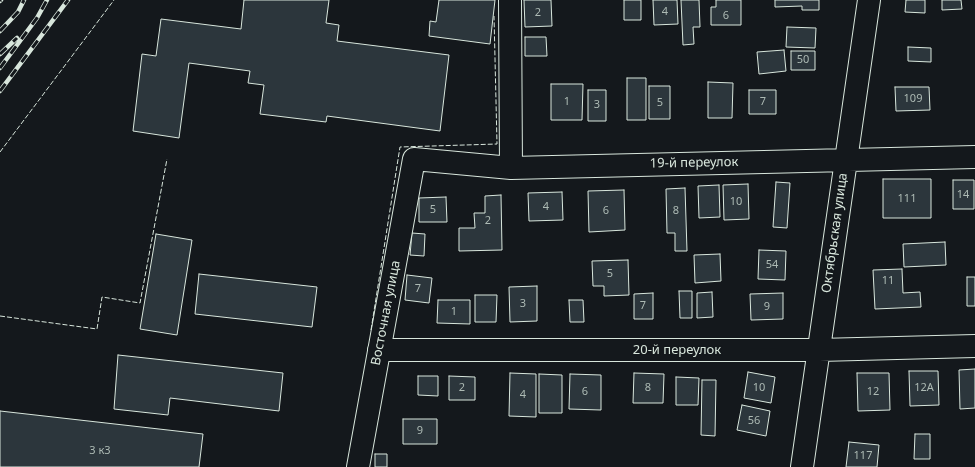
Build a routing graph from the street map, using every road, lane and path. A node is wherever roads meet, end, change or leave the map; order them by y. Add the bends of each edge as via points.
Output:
1 (510, 0) edge
2 (869, 0) edge
3 (975, 157) edge
4 (414, 159) joint
5 (846, 160) junction
6 (511, 168) junction
7 (975, 346) edge
8 (379, 350) junction
9 (819, 350) junction
10 (358, 467) edge
11 (802, 467) edge

1 - 6 street
2 - 5 street, Октябрьская улица
3 - 5 street, 19-й переулок
4 - 6 street, 19-й переулок
4 - 8 street, Восточная улица
5 - 6 street, 19-й переулок
5 - 9 street, Октябрьская улица
7 - 9 street, 20-й переулок
8 - 9 street, 20-й переулок
8 - 10 street, Восточная улица
9 - 11 street, Октябрьская улица

